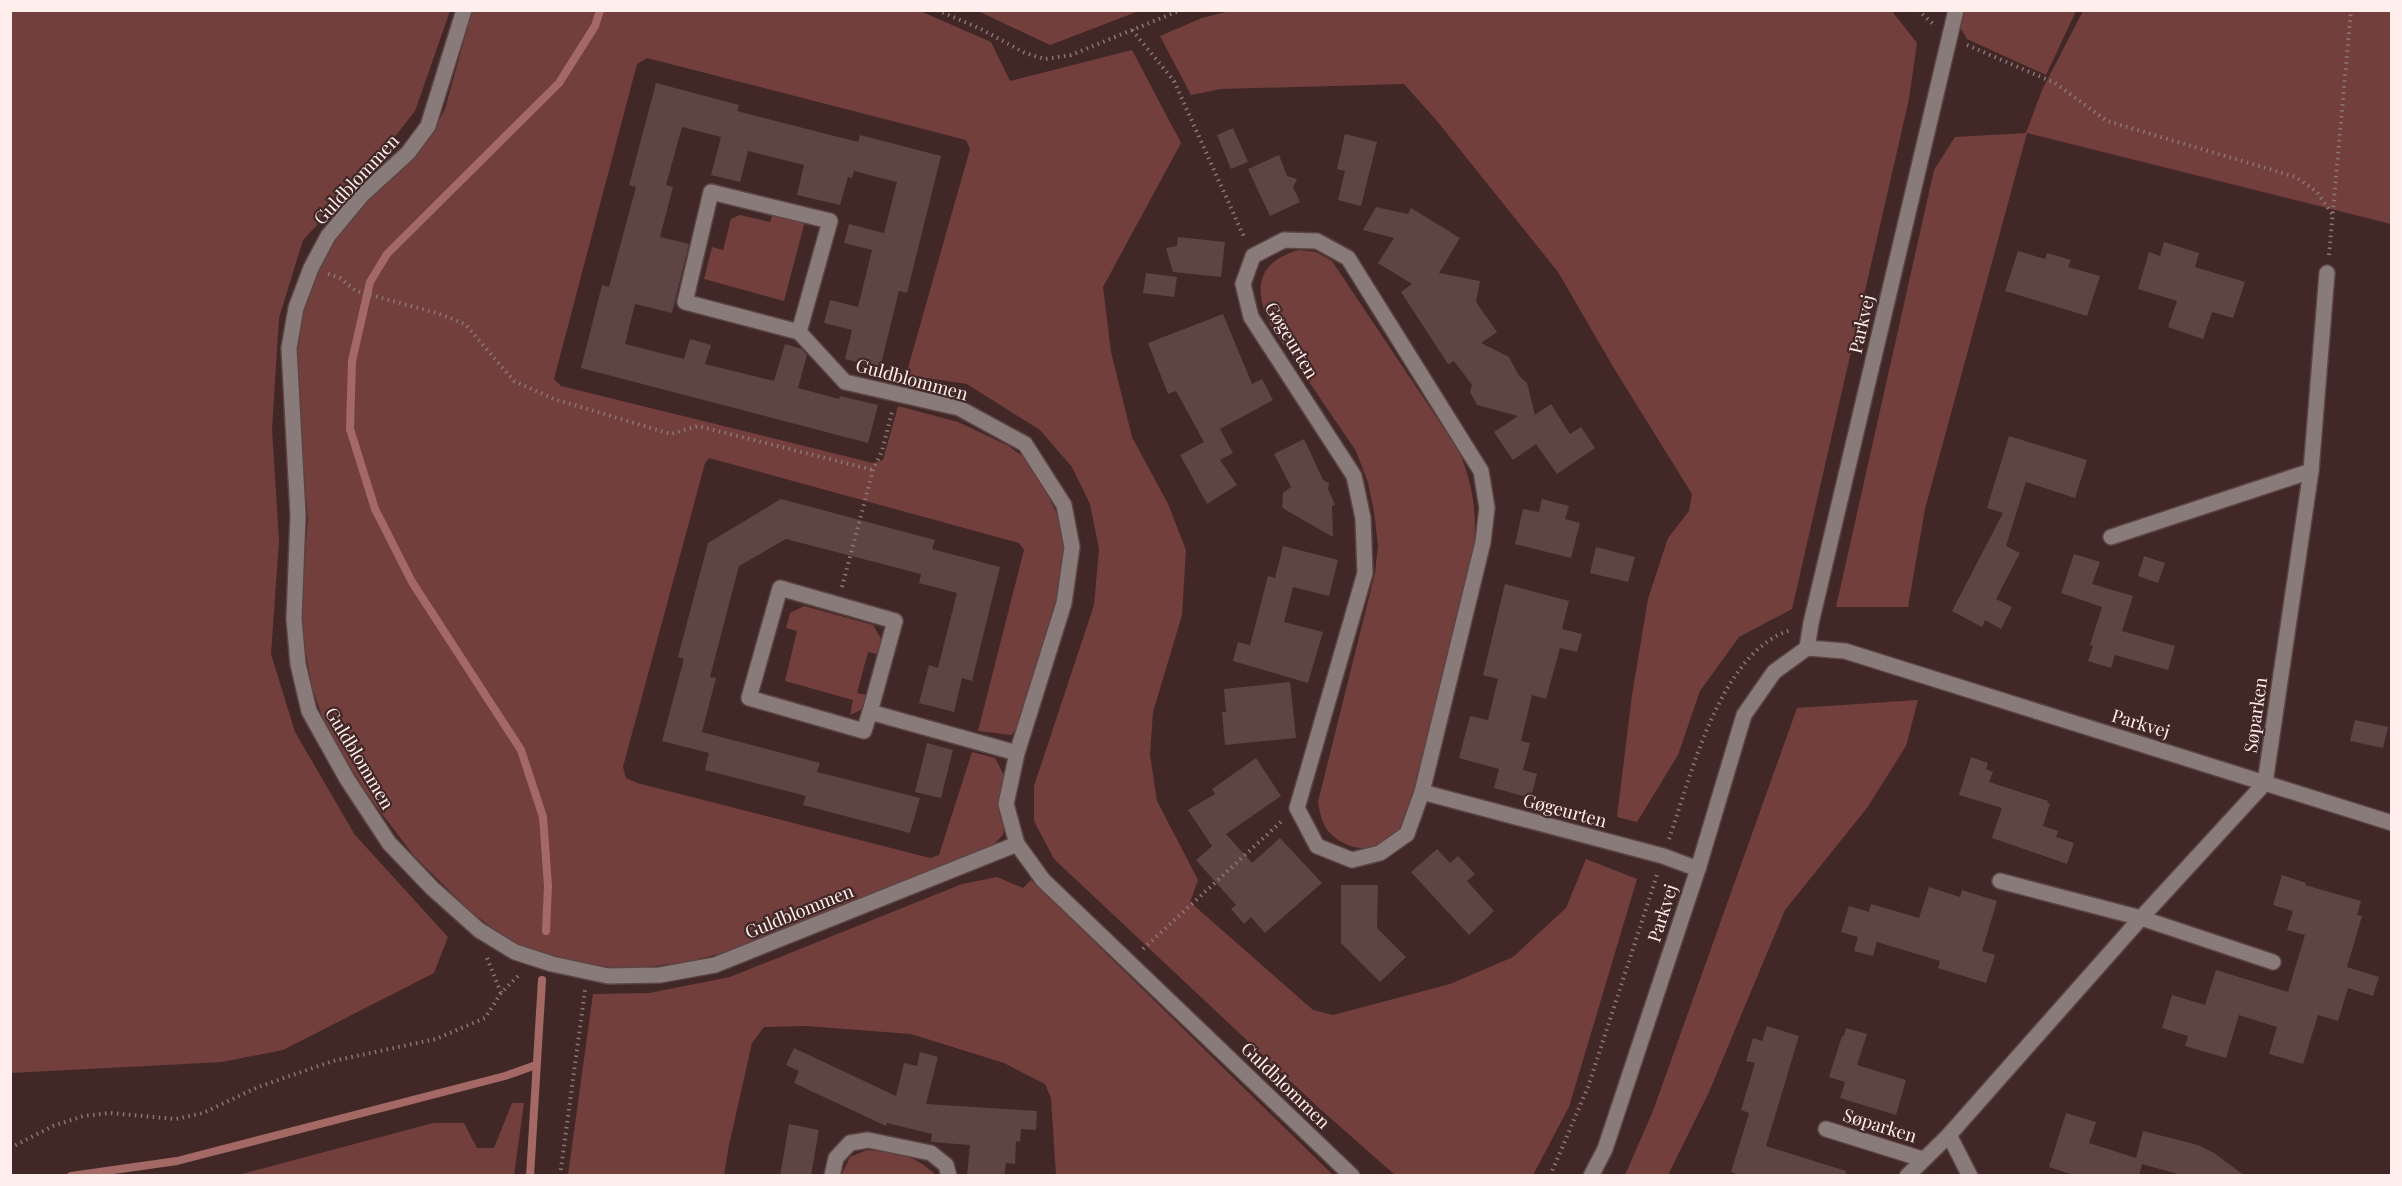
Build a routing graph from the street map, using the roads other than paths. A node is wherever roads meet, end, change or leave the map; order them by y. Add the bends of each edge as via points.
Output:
1 (464, 10) edge
2 (1956, 10) edge
3 (2327, 273) road end
4 (799, 332) junction
5 (2311, 471) junction
6 (2110, 537) dead end
7 (1807, 648) junction
8 (870, 711) junction
9 (1017, 753) junction
10 (2265, 783) junction
11 (1422, 792) junction
12 (2391, 823) edge
13 (1017, 844) junction
14 (1698, 869) junction
15 (2000, 880) dead end
16 (2141, 918) junction
17 (2273, 962) dead end
18 (1826, 1129) dead end
19 (1949, 1134) junction
20 (1922, 1159) junction
21 (832, 1176) edge
22 (949, 1176) edge
23 (1352, 1176) edge
24 (1591, 1176) edge
25 (1907, 1176) edge
26 (1970, 1176) edge

1 - 13 street, Guldblommen via 428,126 408,153 362,195 328,236 296,308 289,348 298,515 294,619 298,664 309,711 389,843 479,930 515,952 608,976 660,975 715,965
2 - 7 street, Parkvej
3 - 5 street, Søparken
4 - 4 street via 685,302 711,192 830,221
4 - 9 street, Guldblommen via 845,382 959,408 1025,444 1064,505 1071,547 1064,603
5 - 6 street
5 - 10 street, Søparken
7 - 10 street, Parkvej via 1845,651
7 - 14 street, Parkvej via 1773,672 1744,715
8 - 8 street via 864,731 749,698 780,588 895,621
8 - 9 street
9 - 13 street, Guldblommen via 1006,804
10 - 12 street, Parkvej
10 - 16 street, Søparken
11 - 11 street, Gøgeurten via 1483,543 1486,508 1481,471 1348,258 1317,241 1284,240 1253,256 1244,284 1251,317 1354,476 1364,518 1365,573 1297,808 1317,846 1352,860 1380,853 1407,834
11 - 14 street, Gøgeurten via 1663,856
13 - 23 street, Guldblommen via 1043,880
14 - 24 street, Parkvej via 1605,1149
15 - 16 street
16 - 17 street
16 - 19 street, Søparken
18 - 20 street, Søparken
19 - 20 street, Søparken
19 - 26 street
20 - 25 street, Søparken
21 - 22 street via 836,1158 850,1143 868,1140 931,1153 946,1165

